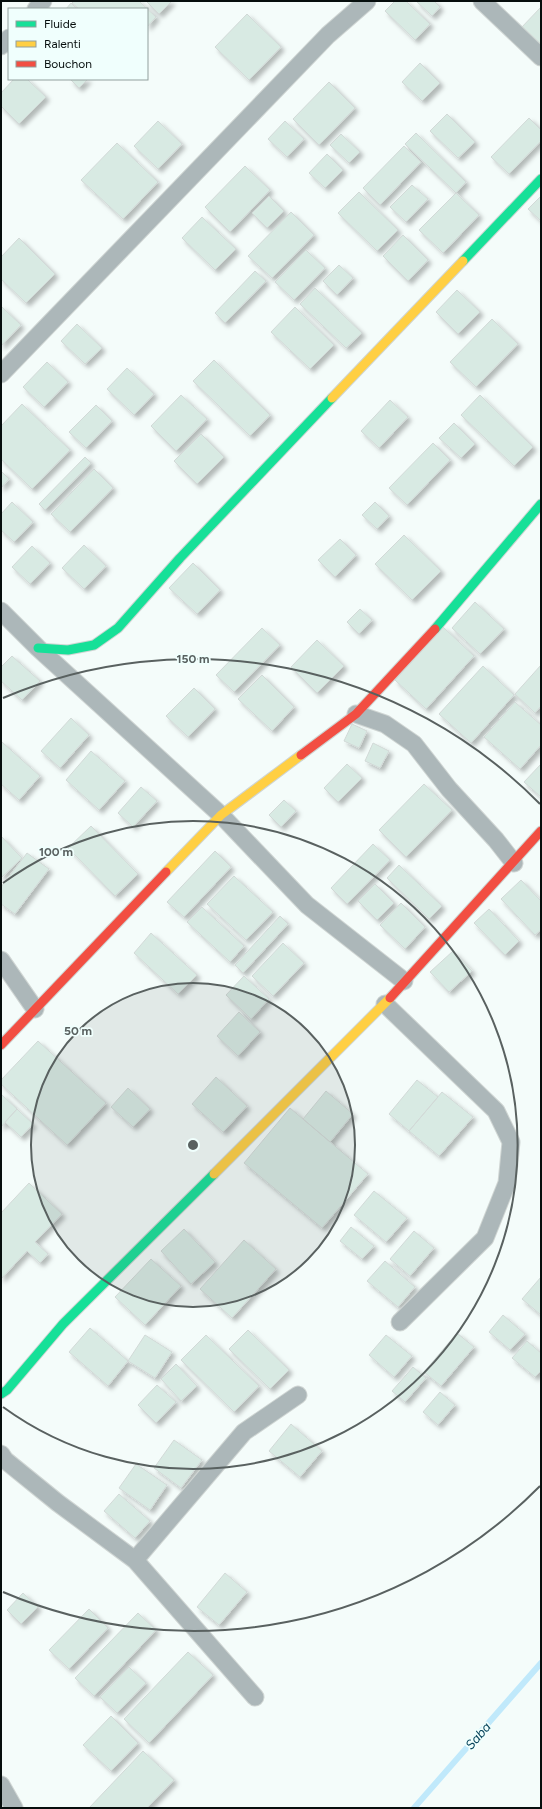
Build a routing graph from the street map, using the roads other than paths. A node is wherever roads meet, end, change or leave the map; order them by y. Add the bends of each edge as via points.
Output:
1 (367, 1) edge
2 (482, 1) edge
3 (541, 57) edge
4 (541, 179) edge
5 (1, 374) edge
6 (541, 504) edge
7 (1, 611) edge
8 (38, 648) junction
9 (356, 714) junction
10 (221, 815) junction
11 (541, 831) edge
12 (514, 863) junction
13 (1, 960) edge
14 (404, 981) junction
15 (385, 1004) junction
16 (35, 1009) junction
17 (1, 1045) edge
18 (400, 1322) dead end
19 (1, 1394) edge
20 (298, 1395) dead end
21 (1, 1454) edge
22 (135, 1560) junction
23 (255, 1697) dead end
24 (1, 1785) edge
25 (14, 1808) edge

1 - 5 street via 328,35
2 - 3 street
4 - 8 street via 180,558 118,628 94,645 68,650
6 - 9 street via 441,622
7 - 8 street
8 - 10 street
9 - 10 street
9 - 12 street via 385,724 414,744 449,789
10 - 14 street via 306,905
10 - 16 street
11 - 12 street
12 - 14 street
13 - 16 street
14 - 15 street
15 - 18 street via 496,1111 511,1142 507,1183 485,1238
15 - 19 street via 62,1324
16 - 17 street
20 - 22 street via 244,1432
21 - 22 street via 58,1503
22 - 23 street
24 - 25 street

